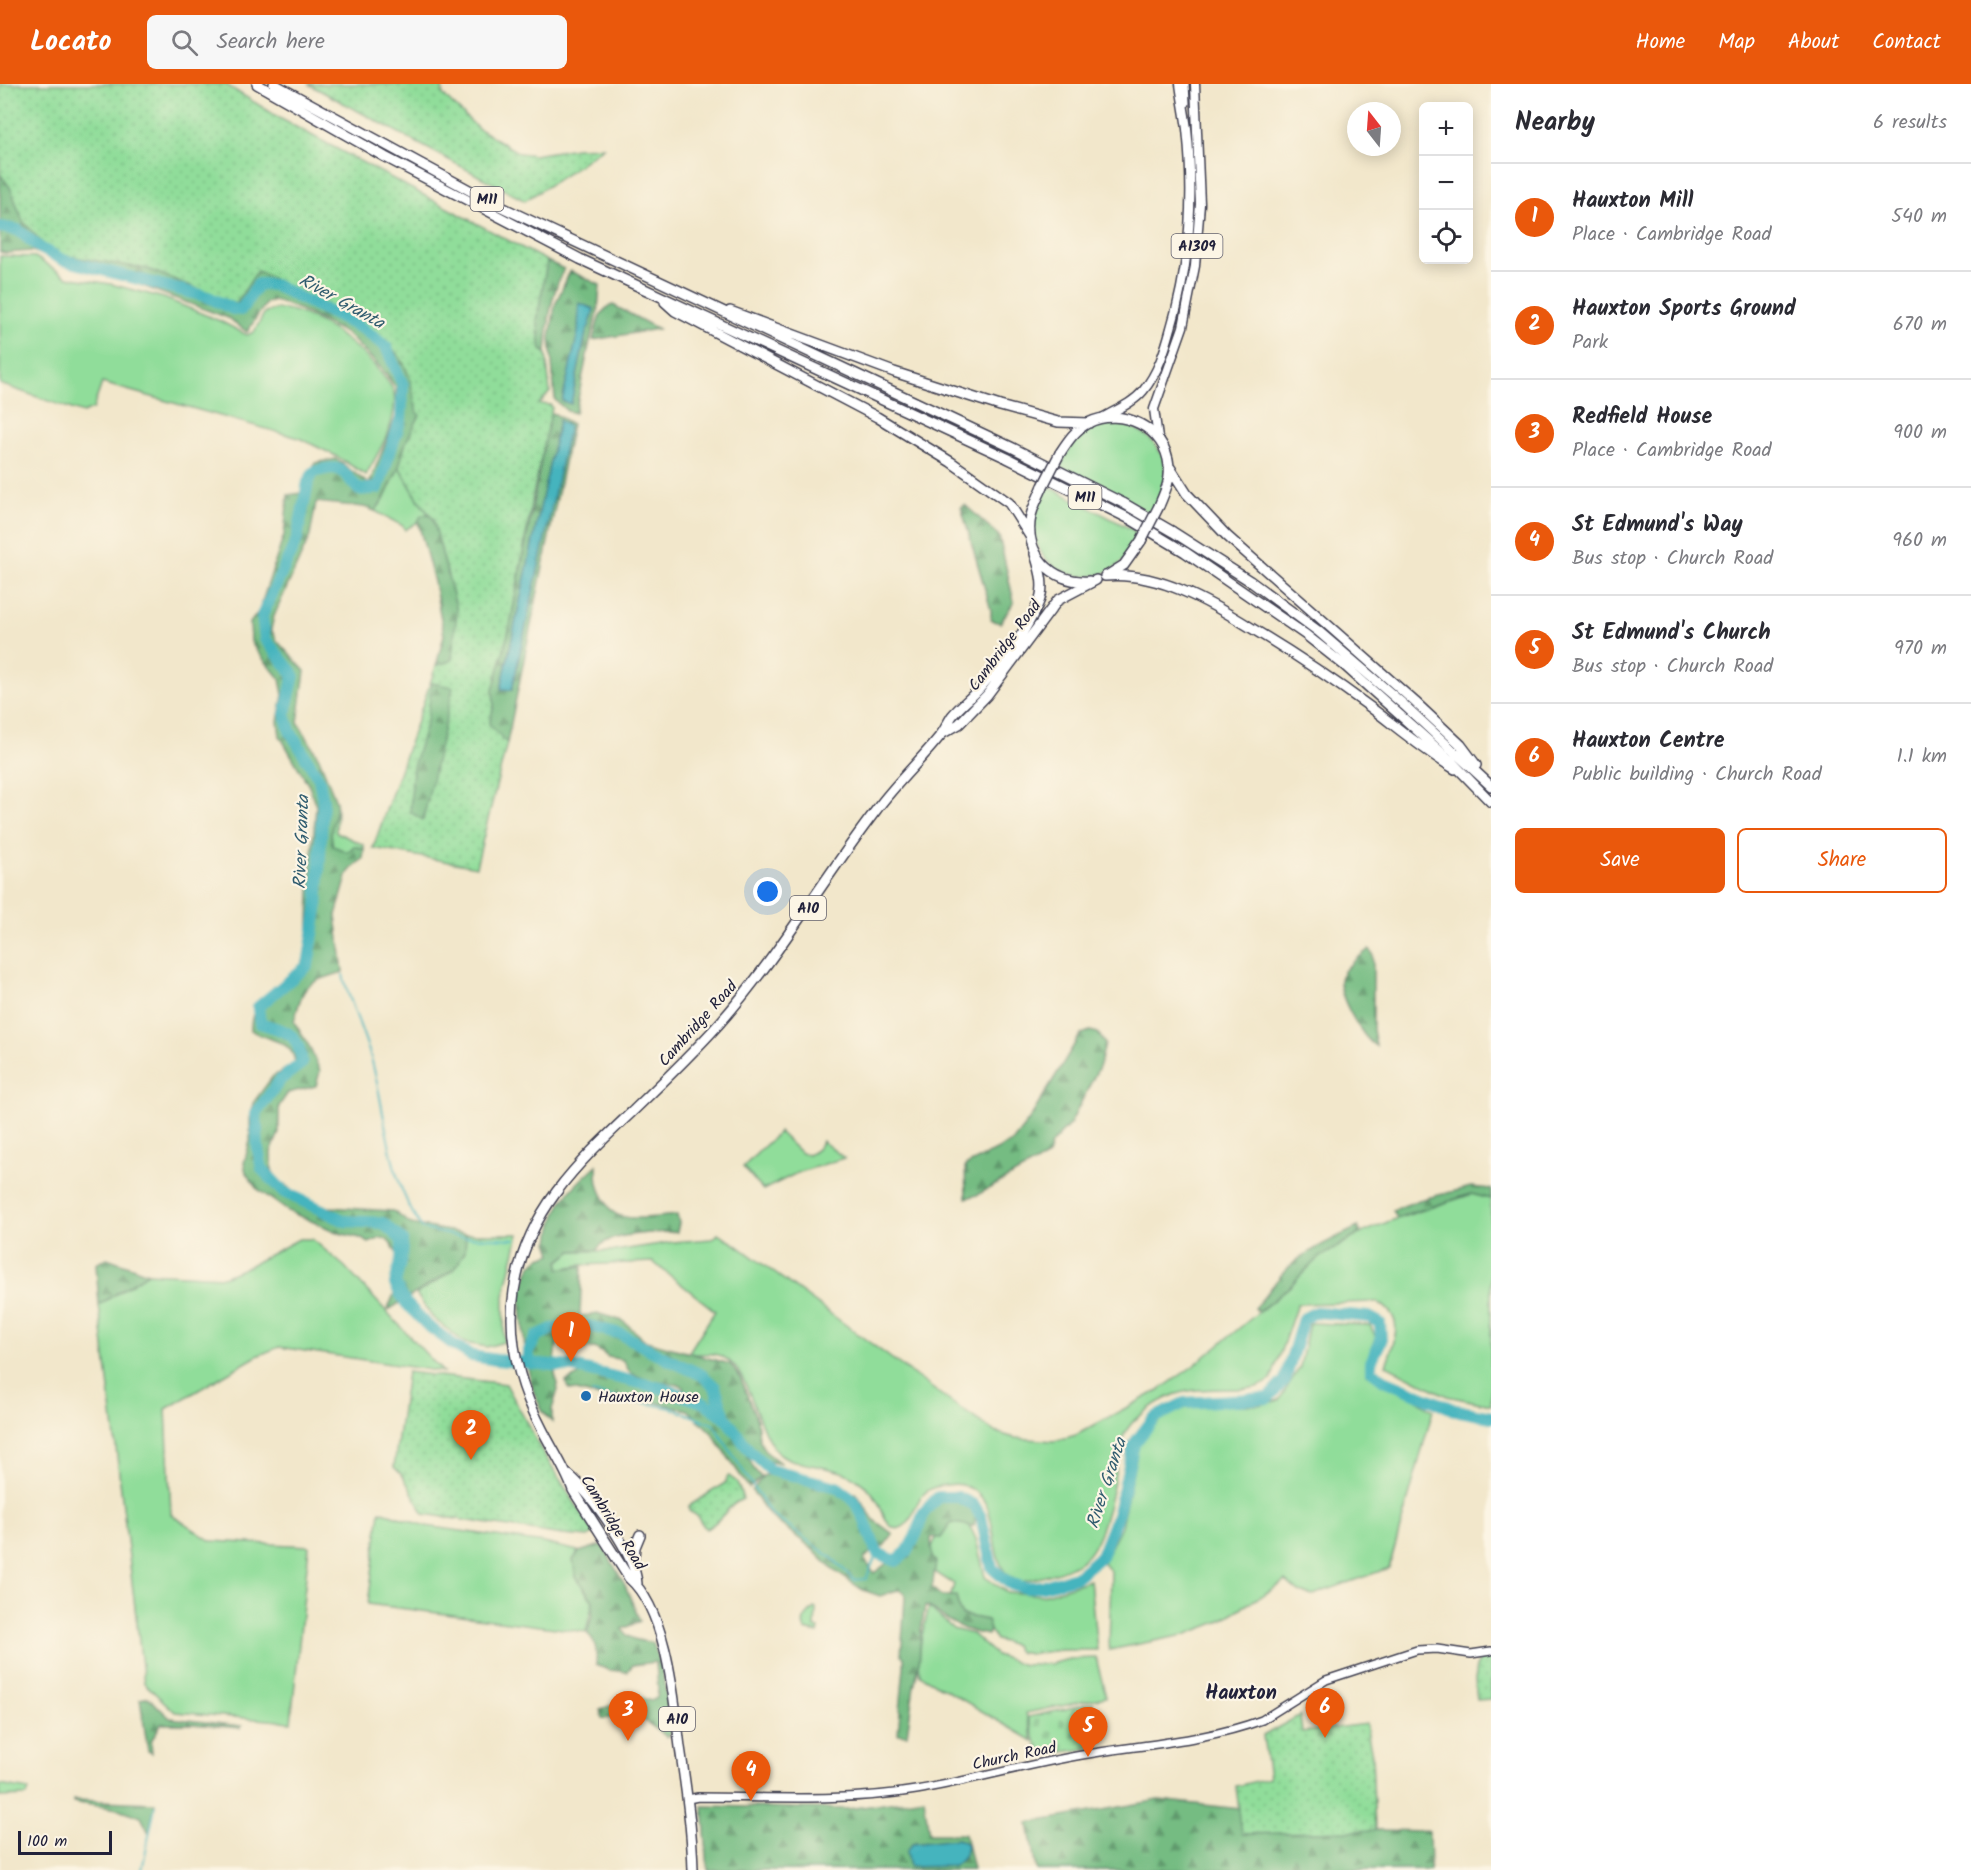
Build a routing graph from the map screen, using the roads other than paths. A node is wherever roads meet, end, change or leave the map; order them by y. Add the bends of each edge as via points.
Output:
1 (257, 84) edge
2 (274, 84) edge
3 (1180, 84) edge
4 (1185, 84) edge
5 (1196, 86) edge
6 (1187, 129) junction
7 (654, 293) junction
8 (705, 304) junction
9 (1101, 418) junction
10 (1089, 423) junction
11 (1158, 438) junction
12 (1169, 466) junction
13 (1030, 536) junction
14 (1035, 554) junction
15 (1100, 578) junction
16 (941, 735) junction
17 (1467, 777) junction
18 (1491, 785) edge
19 (1491, 802) edge
20 (567, 1474) junction
21 (640, 1535) dead end
22 (633, 1566) junction
23 (637, 1584) junction
24 (1491, 1651) edge
25 (688, 1799) junction
26 (693, 1870) edge

1 - 7 highway, M11 via 385,157 580,259
2 - 8 highway, M11 via 493,203
3 - 6 main road, A1309
4 - 6 street
5 - 11 main road, A1309 via 1200,195 1196,256 1183,327 1154,409
6 - 9 main road, A1309 via 1187,246 1178,306 1167,344 1144,390 1128,404
7 - 13 highway, M11 via 675,311 877,417 951,462 1009,503
7 - 17 highway, M11 via 1130,519 1306,635 1393,707
8 - 10 highway, M11 via 1000,406 1058,422
8 - 18 highway, M11 via 1012,448 1173,532 1318,631
9 - 10 highway
9 - 11 highway via 1132,420
10 - 13 highway, bridge via 1072,436 1060,453 1030,517
11 - 12 highway
12 - 15 highway, bridge via 1166,490 1141,541 1124,565
12 - 18 highway, M11 via 1187,494 1220,530 1415,702 1461,746
13 - 14 highway
14 - 15 highway via 1050,571 1064,579
14 - 16 highway, Cambridge Road / A10 via 1042,588 1034,612 995,669
15 - 16 highway, Cambridge Road / A10 via 1058,600 987,695 959,724
15 - 17 highway, M11 via 1131,576 1172,588 1235,618 1304,661
16 - 20 highway, Cambridge Road / A10 via 877,809 744,994 695,1050 581,1161 535,1224 521,1260 513,1300 514,1341 518,1368 533,1412
17 - 19 highway, M11
20 - 22 highway, Cambridge Road / A10 via 595,1504
20 - 23 highway, Cambridge Road / A10 via 573,1490 629,1578
21 - 22 highway
22 - 23 highway, Cambridge Road / A10
23 - 25 highway, Cambridge Road / A10 via 653,1614 666,1654
24 - 25 street, Church Road via 1471,1654 1417,1650 1326,1680 1257,1722 1185,1740 1094,1753 916,1790 838,1798
25 - 26 highway, Cambridge Road / A10

